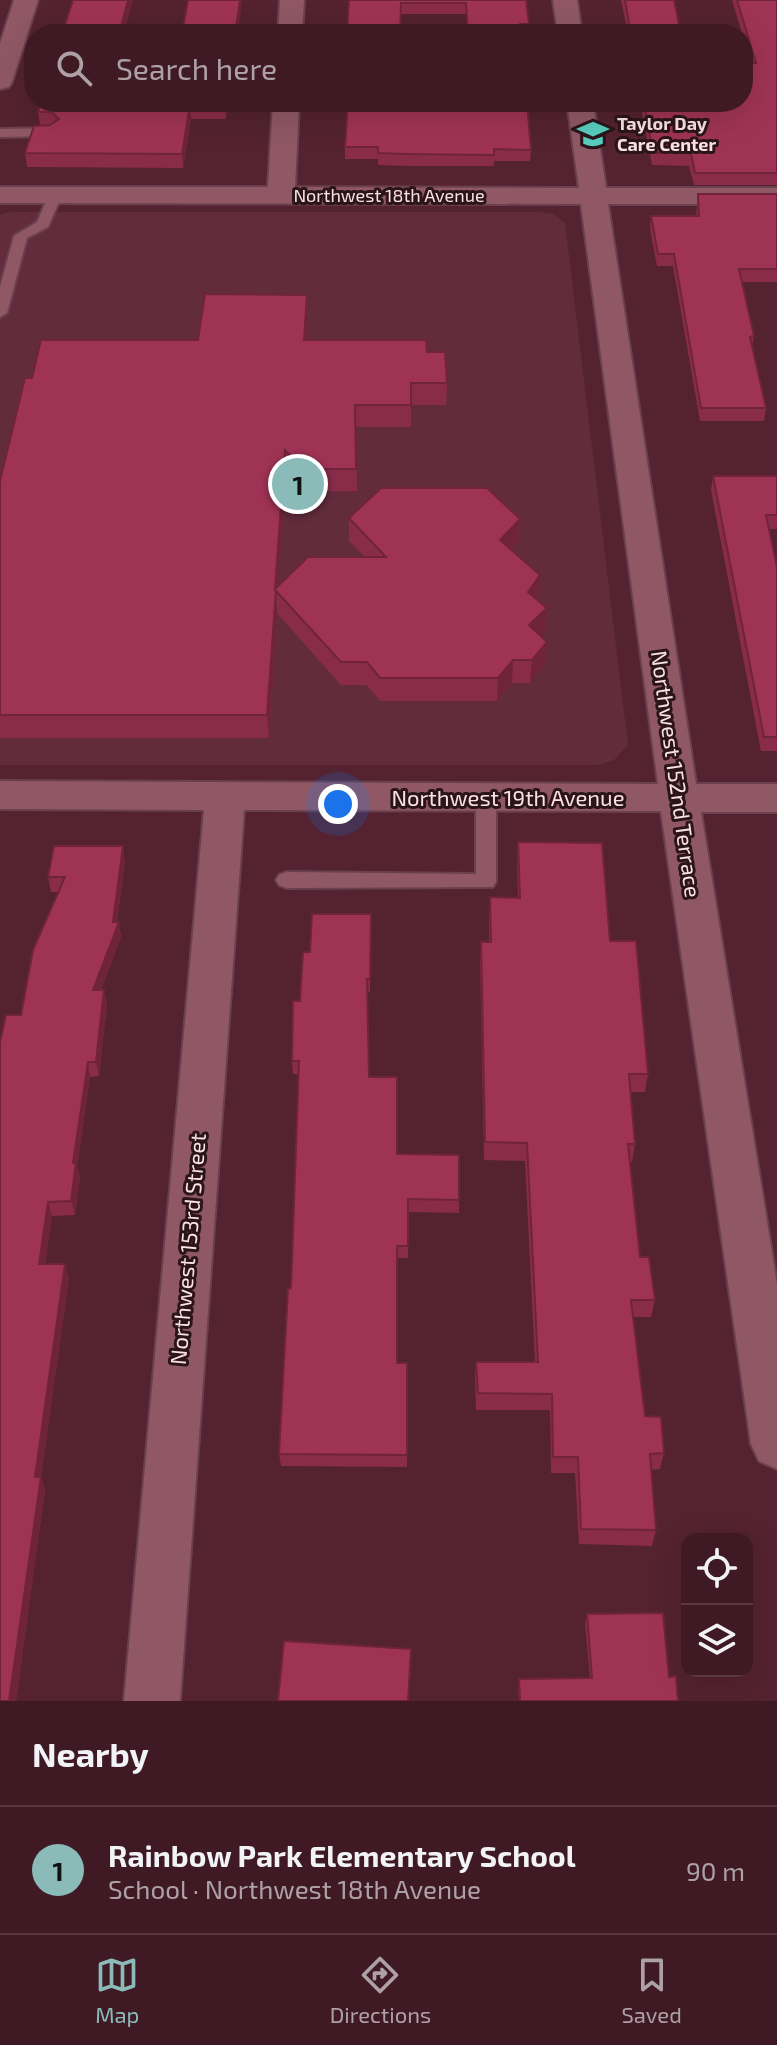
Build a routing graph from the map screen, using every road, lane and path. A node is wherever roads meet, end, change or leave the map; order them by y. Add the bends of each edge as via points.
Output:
1 (26, 0) edge
2 (292, 0) edge
3 (565, 0) edge
4 (291, 24) edge
5 (569, 24) edge
6 (0, 82) edge
7 (285, 112) edge
8 (581, 112) edge
9 (52, 132) edge
10 (0, 133) edge
11 (0, 195) edge
12 (55, 195) junction
13 (281, 195) junction
14 (777, 196) edge
15 (593, 197) junction
16 (0, 313) edge
17 (0, 795) edge
18 (225, 797) junction
19 (486, 798) junction
20 (679, 798) junction
21 (777, 798) edge
22 (286, 880) dead end
23 (777, 1444) edge
24 (152, 1701) edge

1 - 6 street
2 - 4 street
3 - 5 street
7 - 13 street
8 - 15 street, Northwest 152nd Terrace
9 - 10 lane
11 - 12 street, Northwest 18th Avenue
12 - 13 street, Northwest 18th Avenue
12 - 16 lane via 43,224 21,236
13 - 15 street, Northwest 18th Avenue
14 - 15 street, Northwest 18th Avenue
15 - 20 street, Northwest 152nd Terrace
17 - 18 street, Northwest 19th Avenue
18 - 19 street, Northwest 19th Avenue
18 - 24 street, Northwest 153rd Street
19 - 20 street, Northwest 19th Avenue
19 - 22 lane via 486,882
20 - 21 street, Northwest 19th Avenue
20 - 23 street, Northwest 152nd Terrace

